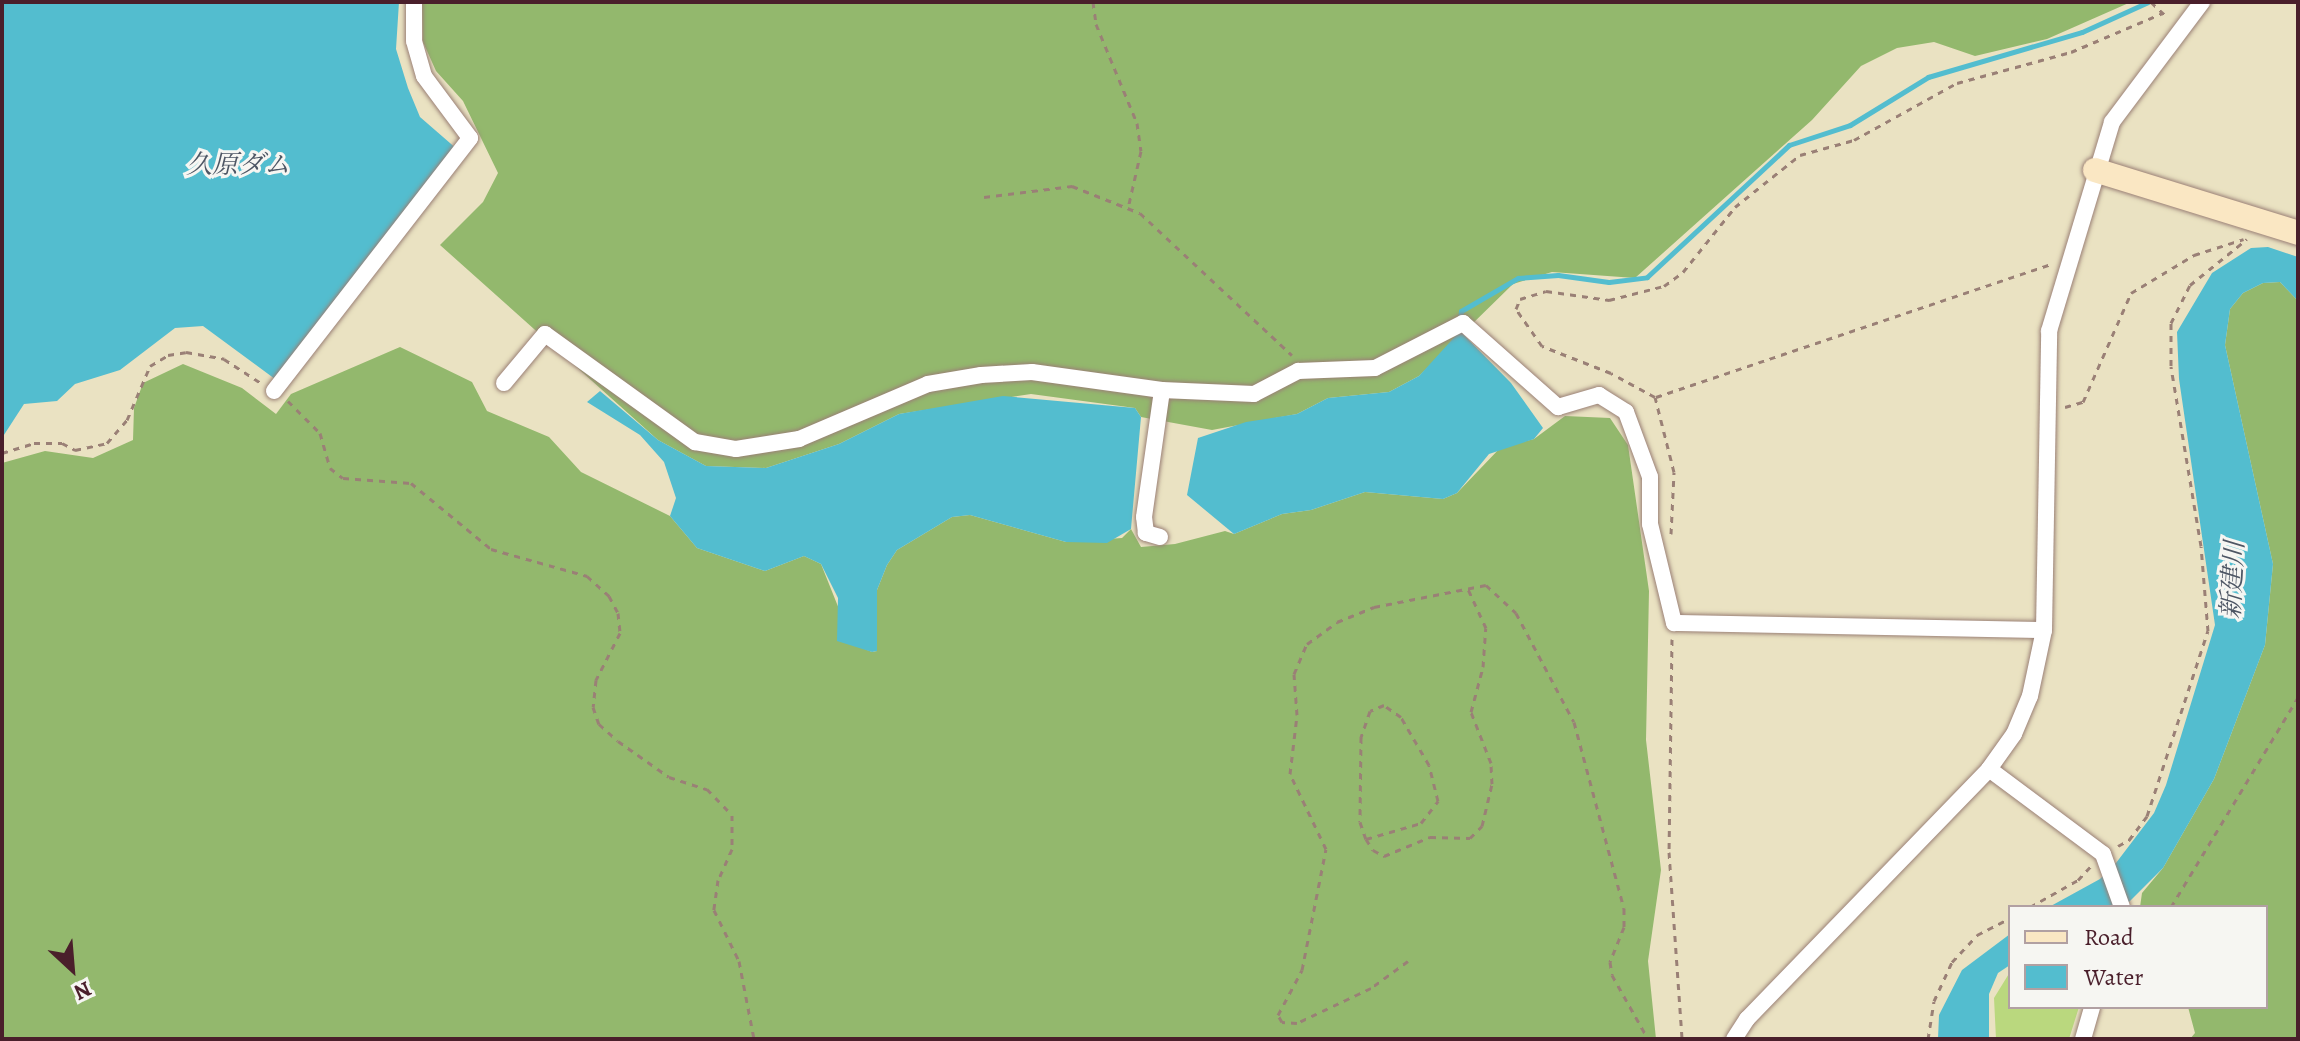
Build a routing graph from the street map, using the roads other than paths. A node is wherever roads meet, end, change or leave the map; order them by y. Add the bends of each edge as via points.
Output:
1 (414, 2) edge
2 (2202, 2) edge
3 (2095, 170) junction
4 (2298, 233) edge
5 (504, 383) dead end
6 (1162, 390) junction
7 (274, 391) road end
8 (1160, 537) dead end
9 (2044, 630) junction
10 (1989, 769) junction
11 (2121, 905) edge
12 (2091, 1009) edge
13 (1734, 1039) edge
14 (2083, 1039) edge

1 - 7 street via 414,41 424,76 470,138
2 - 3 street via 2112,122
3 - 4 street via 2256,230
3 - 9 street via 2049,331
5 - 6 street via 545,334 695,442 736,449 799,439 928,384 981,375 1032,372
6 - 8 street via 1144,517 1146,533
6 - 9 street via 1254,394 1307,369 1375,368 1463,323 1558,407 1599,395 1626,412 1650,477 1650,524 1674,623
9 - 10 street via 2030,696 2014,734
10 - 11 street via 2103,854
10 - 13 street via 1747,1019
12 - 14 street

